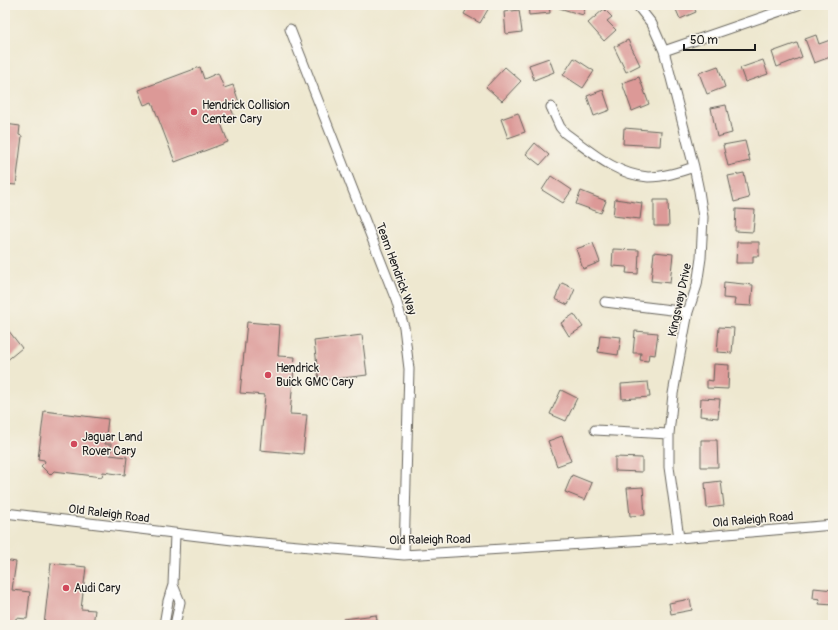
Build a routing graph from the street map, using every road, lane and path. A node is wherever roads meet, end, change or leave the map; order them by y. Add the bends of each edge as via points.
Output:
1 (637, 5) edge
2 (798, 5) edge
3 (290, 29) dead end
4 (664, 51) junction
5 (551, 107) dead end
6 (694, 168) junction
7 (605, 302) dead end
8 (688, 312) junction
9 (595, 430) dead end
10 (669, 434) junction
11 (5, 514) edge
12 (833, 526) edge
13 (175, 534) junction
14 (679, 538) junction
15 (404, 555) junction
16 (173, 586) junction
17 (164, 625) edge
18 (175, 625) edge

1 - 4 street, Kingsway Drive via 652,24
2 - 4 street
3 - 15 street, Team Hendrick Way via 394,294 404,327 409,369
4 - 6 street, Kingsway Drive
5 - 6 street via 564,133 616,168 634,175 650,177
6 - 8 street, Kingsway Drive via 703,217 703,236 697,285
7 - 8 street
8 - 10 street, Kingsway Drive via 673,394
9 - 10 street
10 - 14 street, Kingsway Drive via 669,467
11 - 13 street, Old Raleigh Road
12 - 14 street, Old Raleigh Road
13 - 15 street, Old Raleigh Road
13 - 16 street
14 - 15 street, Old Raleigh Road
16 - 17 street
16 - 18 street via 180,602

